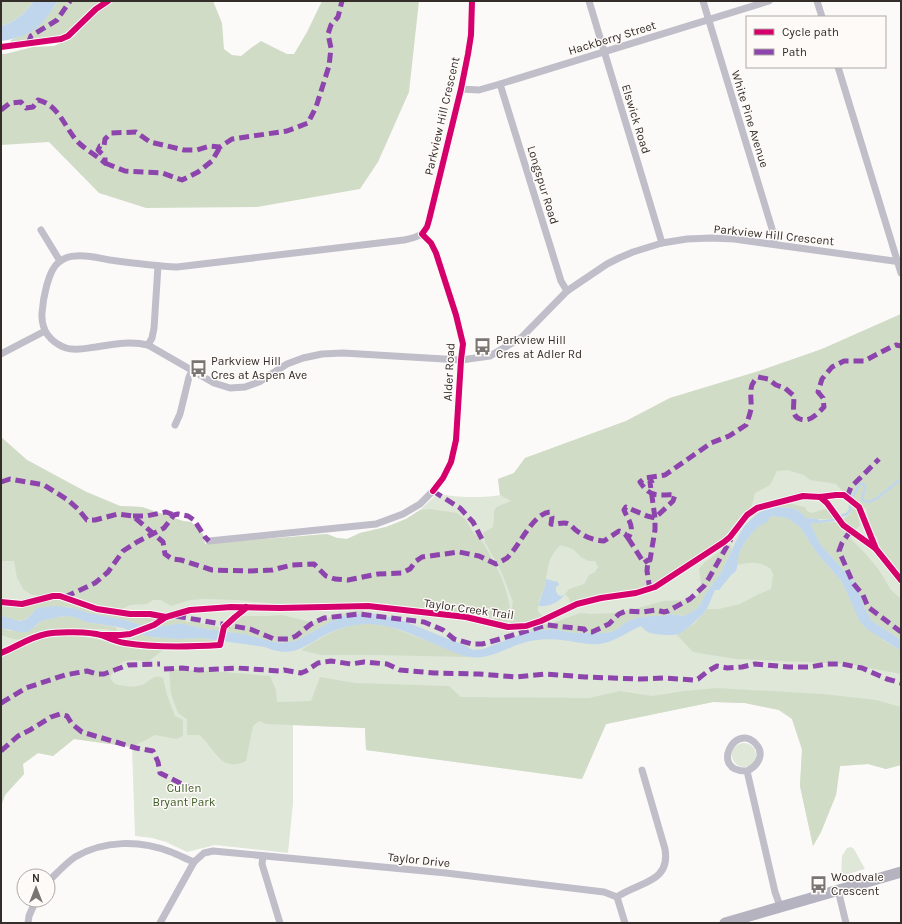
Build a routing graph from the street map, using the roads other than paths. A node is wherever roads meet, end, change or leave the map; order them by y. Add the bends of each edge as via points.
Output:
1 (472, 1) edge
2 (589, 1) edge
3 (703, 1) edge
4 (769, 1) edge
5 (817, 1) edge
6 (822, 16) edge
7 (709, 19) junction
8 (604, 52) junction
9 (838, 68) edge
10 (500, 84) junction
11 (461, 89) junction
12 (41, 230) dead end
13 (422, 234) junction
14 (662, 243) junction
15 (774, 244) junction
16 (60, 261) junction
17 (899, 262) edge
18 (158, 266) junction
19 (901, 273) edge
20 (567, 291) junction
21 (45, 331) junction
22 (148, 344) junction
23 (1, 354) edge
24 (461, 360) junction
25 (192, 371) junction
26 (175, 425) dead end
27 (209, 541) dead end
28 (642, 770) dead end
29 (748, 771) junction
30 (263, 856) junction
31 (194, 862) junction
32 (901, 872) edge
33 (56, 874) edge
34 (838, 890) junction
35 (617, 897) junction
36 (780, 906) junction
37 (32, 908) edge
38 (744, 920) edge
39 (28, 923) edge
40 (160, 923) edge
41 (280, 923) edge
42 (625, 923) edge
43 (725, 923) edge
44 (846, 923) edge

1 - 11 street, Parkview Hill Crescent via 471,35
2 - 8 street, Elswick Road
3 - 7 street, White Pine Avenue
4 - 7 street, Hackberry Street
5 - 6 street
7 - 8 street, Hackberry Street
7 - 15 street, White Pine Avenue via 773,232
8 - 10 street, Hackberry Street
8 - 14 street, Elswick Road
9 - 17 street
10 - 11 street, Hackberry Street via 479,90
10 - 20 street, Longspur Road via 561,281
11 - 13 street, Parkview Hill Crescent via 429,220
12 - 16 street
13 - 18 street via 404,240 176,267
13 - 24 street, Alder Road via 436,253 456,315 463,344
14 - 15 street, Parkview Hill Crescent via 711,238
14 - 20 street, Parkview Hill Crescent via 607,264
15 - 17 street, Parkview Hill Crescent
16 - 18 street via 81,256
16 - 21 street via 51,274 43,304 42,324
17 - 19 street
18 - 22 street via 154,328
20 - 24 street, Parkview Hill Crescent via 521,338 490,356
21 - 22 street, Parkview Hill Crescent via 60,345 73,349 138,342
21 - 23 street
22 - 25 street, Parkview Hill Crescent
24 - 25 street, Parkview Hill Crescent via 322,354 292,362 258,382 239,388 223,386
24 - 27 street, Alder Road via 456,440 451,462 443,478 420,504 403,514 376,524
25 - 26 street
28 - 35 street via 663,841 665,866 658,877
29 - 29 street via 754,768 760,756 756,744 744,738 731,744 727,757 734,768
29 - 36 street
30 - 31 street, Taylor Drive via 213,851 204,853
30 - 35 street, Taylor Drive via 446,873 604,892
30 - 41 street via 262,864
31 - 33 street via 171,852 141,844 117,843 87,851
31 - 40 street
32 - 34 main road
34 - 36 main road
34 - 44 street
35 - 42 street
36 - 38 main road
37 - 39 street
38 - 43 main road

